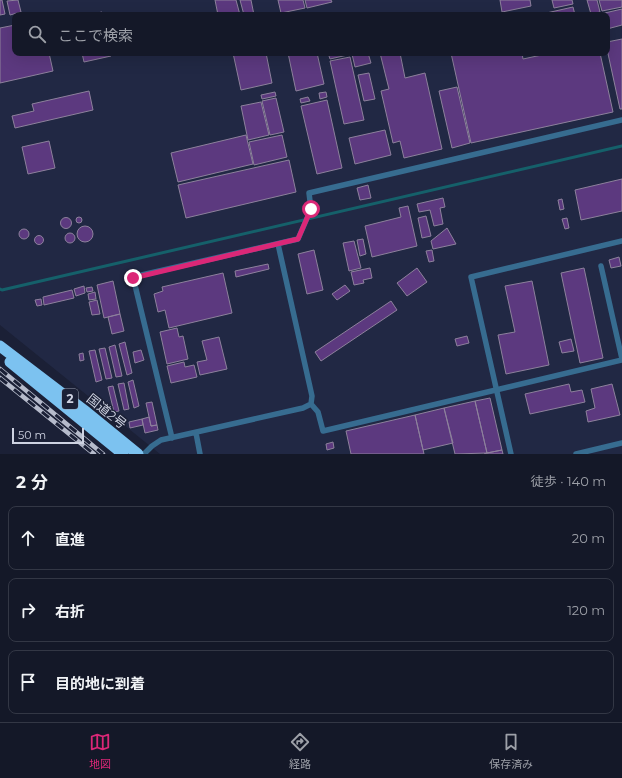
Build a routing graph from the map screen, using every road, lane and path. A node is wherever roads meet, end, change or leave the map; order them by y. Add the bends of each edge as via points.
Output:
1 (622, 120) edge
2 (622, 241) edge
3 (278, 244) junction
4 (601, 266) dead end
5 (0, 346) edge
6 (0, 354) edge
7 (622, 360) edge
8 (496, 390) junction
9 (311, 404) junction
10 (196, 433) junction
11 (172, 438) junction
12 (622, 443) edge
13 (123, 454) edge
14 (138, 454) edge
15 (144, 454) edge
16 (200, 454) edge
17 (511, 454) edge
18 (576, 454) edge

1 - 3 lane via 309,193 311,209 298,239
2 - 8 lane via 471,277
3 - 9 lane via 312,396
3 - 11 lane via 133,278
4 - 7 lane
5 - 14 highway, 国道2号 / 2
6 - 13 highway, 国道2号 / 2
7 - 8 lane
8 - 9 lane via 323,431 318,412
8 - 17 lane
9 - 10 lane via 304,408
10 - 11 lane
10 - 16 lane
11 - 15 lane via 156,442
12 - 18 lane

